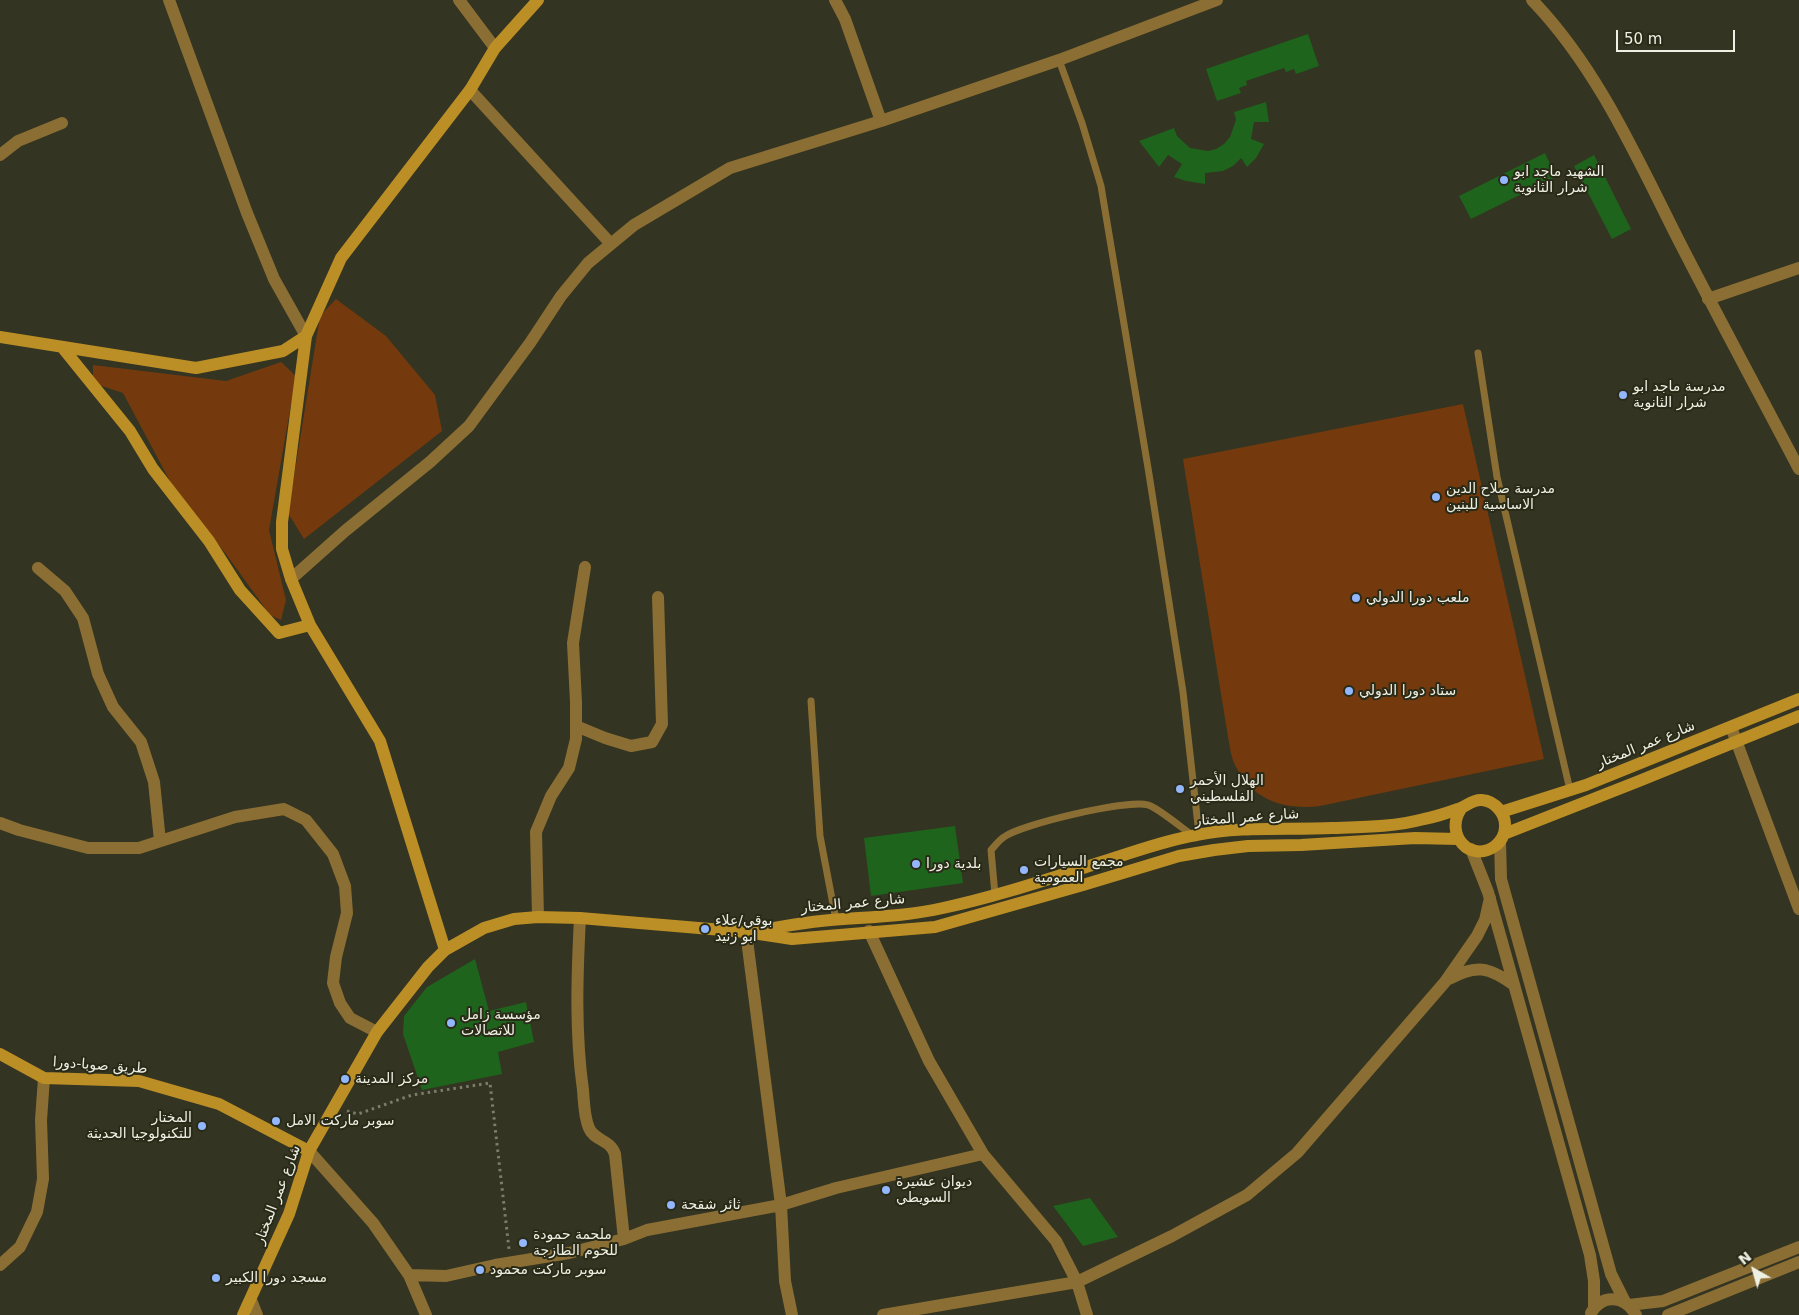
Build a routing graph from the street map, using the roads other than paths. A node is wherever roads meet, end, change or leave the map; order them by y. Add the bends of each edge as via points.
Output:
1 (169, 0) edge
2 (459, 0) edge
3 (538, 0) edge
4 (835, 0) edge
5 (1532, 0) edge
6 (1212, 1) edge
7 (495, 48) junction
8 (1059, 60) junction
9 (470, 90) junction
10 (881, 121) junction
11 (62, 123) dead end
12 (0, 155) edge
13 (611, 244) junction
14 (1799, 268) edge
15 (1708, 299) junction
16 (306, 336) junction
17 (0, 337) edge
18 (62, 347) junction
19 (1478, 353) dead end
20 (1798, 466) edge
21 (585, 567) dead end
22 (38, 568) dead end
23 (291, 580) junction
24 (658, 597) dead end
25 (310, 625) junction
26 (1799, 699) edge
27 (811, 701) dead end
28 (1799, 716) edge
29 (576, 726) junction
30 (1731, 727) junction
31 (1736, 742) junction
32 (1570, 790) junction
33 (1461, 808) junction
34 (1502, 812) junction
35 (0, 823) edge
36 (1196, 835) junction
37 (1502, 837) junction
38 (1458, 839) junction
39 (160, 841) junction
40 (1471, 849) junction
41 (996, 895) junction
42 (1490, 898) junction
43 (1799, 909) edge
44 (538, 916) junction
45 (580, 918) junction
46 (836, 920) junction
47 (746, 932) junction
48 (869, 932) junction
49 (445, 950) junction
50 (1445, 982) junction
51 (1514, 985) junction
52 (378, 1032) junction
53 (0, 1054) edge
54 (44, 1078) junction
55 (309, 1151) junction
56 (983, 1154) junction
57 (781, 1205) junction
58 (624, 1238) junction
59 (1799, 1247) edge
60 (1799, 1262) edge
61 (0, 1265) edge
62 (409, 1275) junction
63 (1077, 1282) junction
64 (251, 1300) junction
65 (1630, 1307) edge
66 (1590, 1313) edge
67 (243, 1315) edge
68 (257, 1315) edge
69 (426, 1315) edge
70 (792, 1315) edge
71 (883, 1315) edge
72 (1087, 1315) edge
73 (1668, 1315) edge

1 - 16 street via 247,213 274,279
2 - 7 street
3 - 7 main road
4 - 10 street via 845,19
5 - 15 street via 1585,65 1633,150
6 - 8 street
7 - 9 main road
8 - 10 street
8 - 36 lane via 1101,186 1183,692
9 - 13 street
9 - 16 main road via 341,258
10 - 13 street via 730,168 634,225
11 - 12 street via 18,141
13 - 23 street via 588,263 561,296 469,426
14 - 15 street
15 - 20 street
16 - 18 main road via 283,351 196,368
16 - 23 main road via 282,522 282,549
17 - 18 main road
18 - 25 main road via 130,431 240,590 279,632
19 - 32 lane via 1497,477
21 - 29 street via 573,642
22 - 39 street via 65,591 83,618 98,674 113,707 141,742 154,782
23 - 25 main road
24 - 29 street via 662,724 652,742 631,746
25 - 49 main road via 380,740
26 - 30 main road, شارع عمر المختار
27 - 46 lane via 820,836
28 - 31 main road
29 - 44 street via 569,768 551,796 536,832
30 - 31 street
30 - 32 main road, شارع عمر المختار
31 - 37 main road
31 - 43 street
32 - 34 main road, شارع عمر المختار
33 - 34 main road via 1482,800
33 - 36 main road, شارع عمر المختار via 1423,820 1378,826 1233,830
33 - 38 main road via 1455,825
34 - 37 main road via 1505,826
35 - 39 street via 88,848 139,848
36 - 41 main road, شارع عمر المختار
36 - 41 lane via 1150,805 1136,803 1043,822 1005,836 991,850
37 - 40 main road via 1487,850
37 - 65 street via 1502,879 1611,1274
38 - 40 main road
38 - 48 main road, شارع عمر المختار via 1415,838 1214,850 1179,856 935,926
39 - 52 street via 235,816 284,809 306,820 333,854 345,886 347,913 333,983 350,1018
40 - 42 street
41 - 46 main road, شارع عمر المختار via 903,915
42 - 50 street via 1477,936
42 - 51 street
44 - 45 main road, شارع عمر المختار
44 - 49 main road, شارع عمر المختار via 484,928
45 - 47 main road, شارع عمر المختار
45 - 58 street via 577,1020 581,1080 587,1123 592,1134 610,1146 615,1154
46 - 47 main road, شارع عمر المختار
47 - 48 main road, شارع عمر المختار via 792,939
47 - 57 street
48 - 56 street via 929,1061
49 - 52 main road, شارع عمر المختار
50 - 51 street via 1463,971 1476,968 1499,974
50 - 63 street via 1297,1153 1247,1195
51 - 66 street via 1590,1255 1594,1281
52 - 55 main road, شارع عمر المختار
53 - 54 main road, طريق صوبا-دورا
54 - 55 main road, طريق صوبا-دورا via 139,1081 219,1104
54 - 61 street via 41,1120 43,1179 37,1212 20,1247
55 - 62 street via 373,1223
55 - 64 main road, شارع عمر المختار via 289,1214
56 - 57 street via 836,1188
56 - 63 street via 1056,1241
57 - 58 street via 646,1230
57 - 70 street
58 - 62 street via 569,1253 446,1276
59 - 65 street via 1663,1301
60 - 73 street
62 - 69 street
63 - 71 street
63 - 72 street
64 - 67 main road, شارع عمر المختار
64 - 68 street
65 - 66 street via 1616,1299 1608,1300 1600,1302

